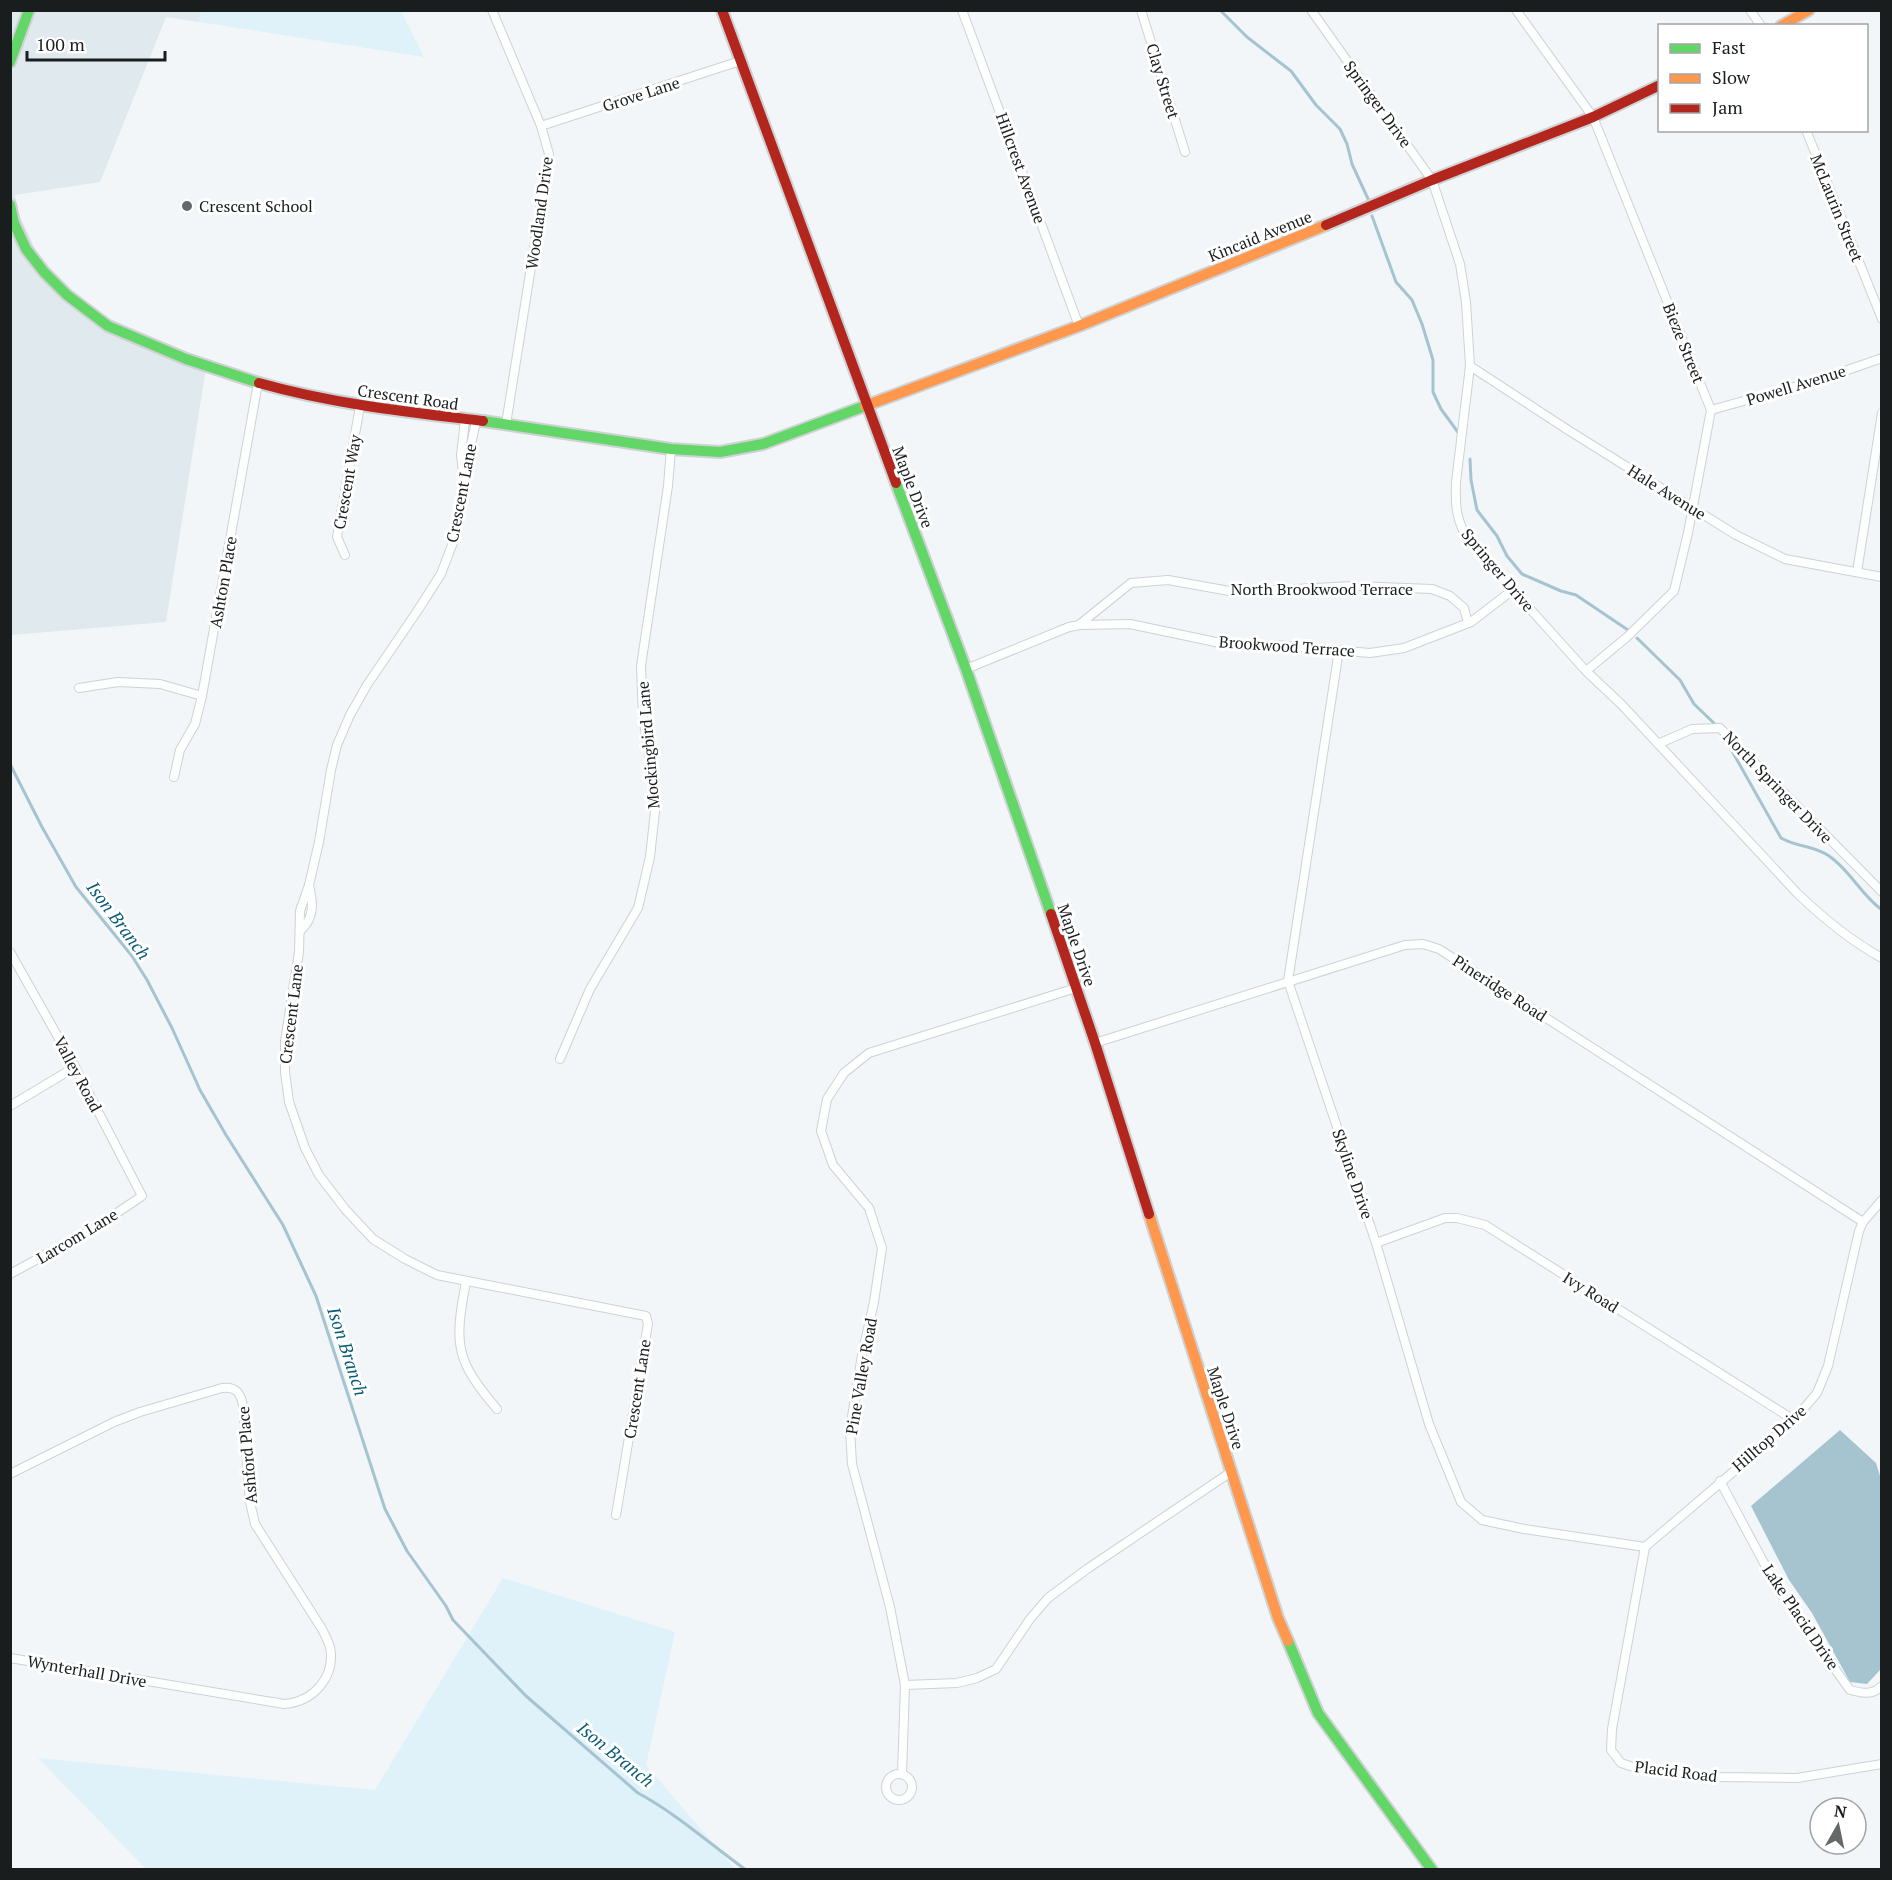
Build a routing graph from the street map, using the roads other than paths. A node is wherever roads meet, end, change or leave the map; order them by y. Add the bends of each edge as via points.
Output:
1 (29, 10) edge
2 (492, 10) edge
3 (722, 10) edge
4 (962, 10) edge
5 (1141, 10) edge
6 (1311, 10) edge
7 (1516, 10) edge
8 (1750, 10) edge
9 (1809, 10) edge
10 (1760, 24) edge
11 (1784, 24) edge
12 (740, 61) junction
13 (10, 62) edge
14 (1658, 85) edge
15 (1593, 117) junction
16 (541, 126) junction
17 (1807, 132) edge
18 (1185, 152) dead end
19 (1432, 180) junction
20 (10, 205) edge
21 (1881, 319) edge
22 (1079, 326) junction
23 (1881, 358) edge
24 (1470, 366) junction
25 (258, 383) junction
26 (360, 406) junction
27 (867, 406) junction
28 (1711, 410) junction
29 (1881, 412) edge
30 (470, 420) junction
31 (506, 424) junction
32 (671, 449) junction
33 (1691, 507) junction
34 (345, 555) dead end
35 (1857, 572) junction
36 (1881, 577) edge
37 (1514, 590) junction
38 (1468, 624) junction
39 (1080, 625) junction
40 (1339, 650) junction
41 (966, 669) junction
42 (1586, 671) junction
43 (79, 688) dead end
44 (202, 696) junction
45 (1658, 744) junction
46 (174, 777) dead end
47 (1881, 892) edge
48 (10, 952) edge
49 (1881, 958) edge
50 (1288, 981) junction
51 (1076, 988) junction
52 (1095, 1043) junction
53 (560, 1059) dead end
54 (75, 1067) junction
55 (10, 1106) edge
56 (142, 1196) joint
57 (1881, 1200) edge
58 (1863, 1222) junction
59 (1376, 1243) junction
60 (10, 1274) edge
61 (466, 1282) junction
62 (496, 1409) dead end
63 (1794, 1420) junction
64 (1231, 1472) junction
65 (10, 1474) edge
66 (1720, 1481) junction
67 (616, 1515) dead end
68 (1645, 1546) junction
69 (10, 1658) edge
70 (163, 1684) joint
71 (905, 1685) junction
72 (1881, 1686) edge
73 (1881, 1764) edge
74 (902, 1774) dead end
75 (1432, 1869) edge

1 - 13 street
2 - 16 street, Woodland Drive
3 - 12 street, Maple Drive
4 - 22 street, Hillcrest Avenue
5 - 18 street, Clay Street
6 - 19 street, Springer Drive
7 - 15 street, Bieze Street
8 - 10 street
9 - 11 street
12 - 16 street, Grove Lane
12 - 27 street, Maple Drive
14 - 15 street, Kincaid Avenue
15 - 19 street, Kincaid Avenue
15 - 28 street, Bieze Street
16 - 31 street, Woodland Drive via 549,154
17 - 21 street, McLaurin Street
19 - 22 street, Kincaid Avenue
19 - 24 street, Springer Drive via 1460,264
20 - 25 street, Crescent Road via 26,249 44,272 108,326 186,359
22 - 27 street, Kincaid Avenue
23 - 28 street, Powell Avenue
24 - 33 street, Hale Avenue
24 - 37 street, Springer Drive via 1456,482 1457,513 1460,528 1469,541
25 - 26 street, Crescent Road
25 - 44 street, Ashton Place
26 - 30 street, Crescent Road
26 - 34 street, Crescent Way via 337,537
27 - 32 street, Crescent Road via 763,444 720,452
27 - 41 street, Maple Drive
28 - 33 street
29 - 35 street
30 - 31 street, Crescent Road
30 - 61 street, Crescent Lane via 460,455 464,481 457,532 441,574 366,685 337,745 309,885 300,911 301,930 285,1041 289,1102 319,1175 373,1239 437,1275
31 - 32 street, Crescent Road
32 - 53 street, Mockingbird Lane via 641,666 643,716 656,802 650,857 638,908 590,989
33 - 35 street, Hale Avenue via 1785,559
33 - 42 street via 1674,591
35 - 36 street, Hale Avenue
37 - 38 street
37 - 42 street, Springer Drive
38 - 39 street, North Brookwood Terrace via 1464,608 1450,596 1432,589 1354,586 1235,592 1168,580 1131,583
38 - 40 street, Brookwood Terrace via 1404,648 1370,653
39 - 40 street, Brookwood Terrace via 1130,624 1225,644
39 - 41 street, Brookwood Terrace
40 - 50 street, Skyline Drive
41 - 51 street, Maple Drive
42 - 45 street, Springer Drive
43 - 44 street via 118,681 160,684
44 - 46 street, Ashton Place via 195,724 180,750
45 - 47 street, North Springer Drive via 1692,729 1719,728
45 - 49 street, Springer Drive via 1822,917
48 - 54 street, Valley Road
50 - 52 street, Pineridge Road
50 - 58 street, Pineridge Road via 1405,945 1423,944 1439,949
50 - 59 street, Skyline Drive
51 - 52 street, Maple Drive
51 - 71 street, Pine Valley Road via 869,1053 844,1073 827,1099 821,1131 833,1165 869,1208 882,1248 850,1421 850,1447
52 - 64 street, Maple Drive
54 - 55 street
54 - 56 street, Valley Road
56 - 60 street, Larcom Lane via 93,1229
57 - 58 street, Hilltop Drive
58 - 63 street, Hilltop Drive via 1828,1366 1817,1393
59 - 63 street, Ivy Road via 1445,1218 1485,1225
59 - 68 street, Skyline Drive via 1429,1424 1461,1502 1482,1520
61 - 62 street via 458,1341 475,1384
61 - 67 street, Crescent Lane via 646,1317 648,1324
63 - 66 street, Hilltop Drive
64 - 71 street via 1048,1598 996,1669 957,1683
64 - 75 street, Maple Drive via 1278,1618 1318,1713
65 - 70 street, Ashford Place via 140,1412 222,1388 230,1387 239,1393 255,1524 322,1629 329,1646 330,1667 320,1687 293,1703
66 - 68 street, Hilltop Drive
66 - 72 street, Lake Placid Drive via 1779,1591 1850,1690 1865,1694
68 - 73 street, Placid Road via 1612,1730 1611,1750 1621,1762 1664,1773 1758,1779 1797,1778
69 - 70 street, Wynterhall Drive
71 - 74 street, Pine Valley Road

